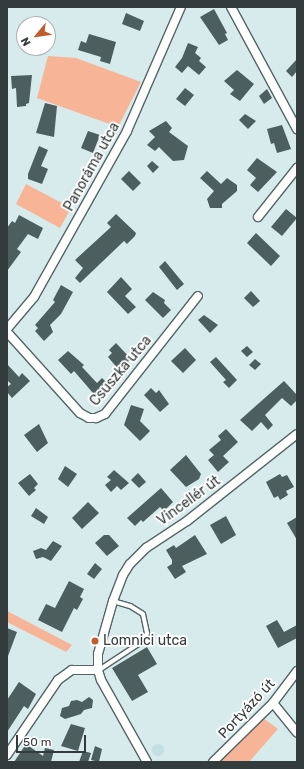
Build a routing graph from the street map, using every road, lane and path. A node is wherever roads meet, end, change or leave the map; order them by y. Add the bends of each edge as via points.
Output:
1 (180, 7) edge
2 (231, 7) edge
3 (297, 129) edge
4 (297, 168) edge
5 (258, 217) dead end
6 (198, 296) dead end
7 (7, 329) edge
8 (7, 332) edge
9 (297, 434) edge
10 (113, 601) junction
11 (98, 670) junction
12 (297, 672) edge
13 (273, 703) junction
14 (297, 733) edge
15 (7, 755) edge
16 (147, 762) edge
17 (213, 762) edge

1 - 7 street, Panoráma utca via 127,131 34,296
2 - 3 street
4 - 5 street
6 - 8 street, Csuszka utca via 105,414 96,418 80,413
9 - 10 street, Vincellér út via 187,521 138,554 130,564
10 - 11 street, Vincellér út via 98,654
10 - 11 lane via 130,606 143,614 147,633 143,641
11 - 15 street via 72,670 58,680
11 - 16 street via 101,680
12 - 13 street, Portyázó út
13 - 14 street
13 - 17 street, Portyázó út

